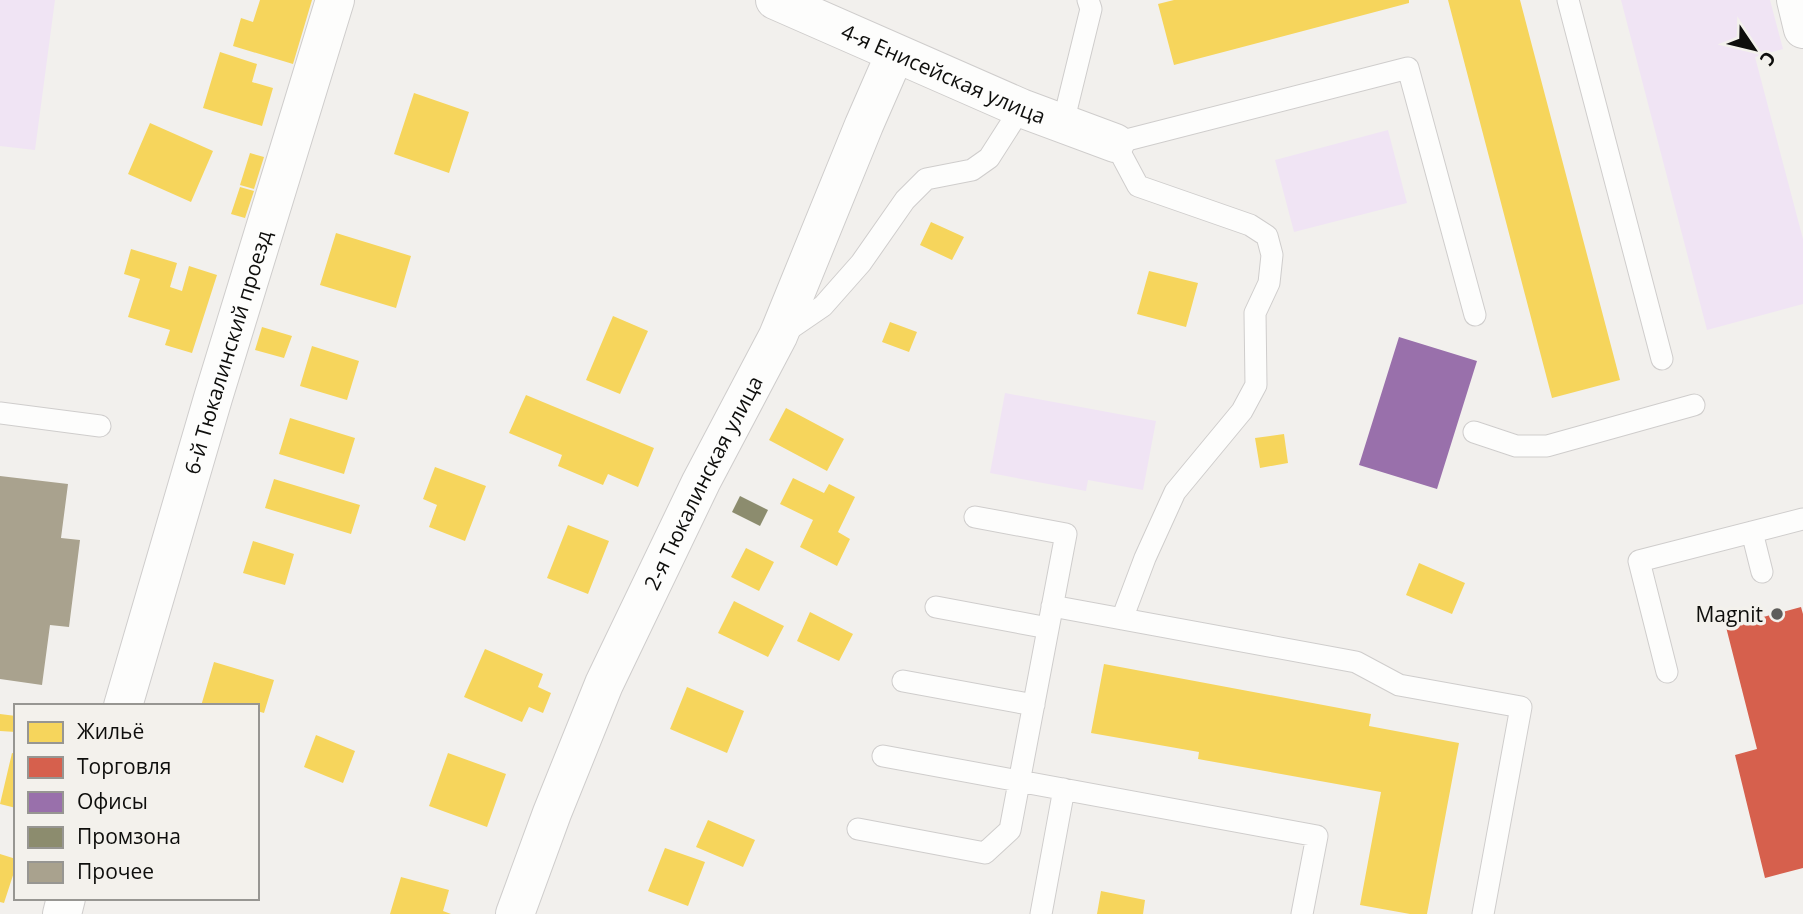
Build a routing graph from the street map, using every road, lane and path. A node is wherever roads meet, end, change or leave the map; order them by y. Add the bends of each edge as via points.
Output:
1 (335, 0) edge
2 (775, 0) edge
3 (1088, 0) edge
4 (1569, 0) edge
5 (1796, 0) edge
6 (1803, 29) edge
7 (895, 54) junction
8 (1021, 108) junction
9 (1063, 123) junction
10 (1115, 143) junction
11 (1475, 315) dead end
12 (778, 336) junction
13 (1662, 359) dead end
14 (1694, 405) dead end
15 (0, 413) edge
16 (100, 426) dead end
17 (1474, 432) dead end
18 (975, 517) dead end
19 (1803, 519) edge
20 (1752, 532) junction
21 (1762, 572) dead end
22 (1052, 606) junction
23 (936, 607) dead end
24 (1122, 619) junction
25 (1048, 628) junction
26 (1667, 671) dead end
27 (903, 681) dead end
28 (124, 704) edge
29 (1034, 705) junction
30 (883, 756) dead end
31 (1019, 781) junction
32 (1064, 789) junction
33 (858, 829) dead end
34 (515, 914) edge
35 (1041, 914) edge
36 (1303, 914) edge
37 (1483, 914) edge

1 - 28 street, 6-й Тюкалинский проезд
2 - 7 street, 4-я Енисейская улица
3 - 9 lane via 1091,9
4 - 13 lane
5 - 6 street
7 - 8 street, 4-я Енисейская улица
7 - 12 street, 2-я Тюкалинская улица
8 - 9 street, 4-я Енисейская улица
8 - 12 lane via 989,158 972,170 926,179 822,306
9 - 10 street, 4-я Енисейская улица
10 - 11 lane via 1408,68
10 - 24 lane via 1138,186 1250,225 1267,236 1272,255 1269,283 1255,313 1256,385 1242,411 1175,492
12 - 34 street, 2-я Тюкалинская улица via 701,482 604,684
14 - 17 lane via 1547,446 1516,446
15 - 16 lane
18 - 22 lane via 1066,534
19 - 20 lane
20 - 21 lane
20 - 26 lane via 1639,561
22 - 24 lane
22 - 25 lane
23 - 25 lane
24 - 37 lane via 1356,662 1399,685 1521,707
25 - 29 lane
27 - 29 lane
29 - 31 lane
30 - 31 lane
31 - 32 lane
31 - 33 lane via 1010,830 985,853
32 - 35 lane
32 - 36 lane via 1317,836

